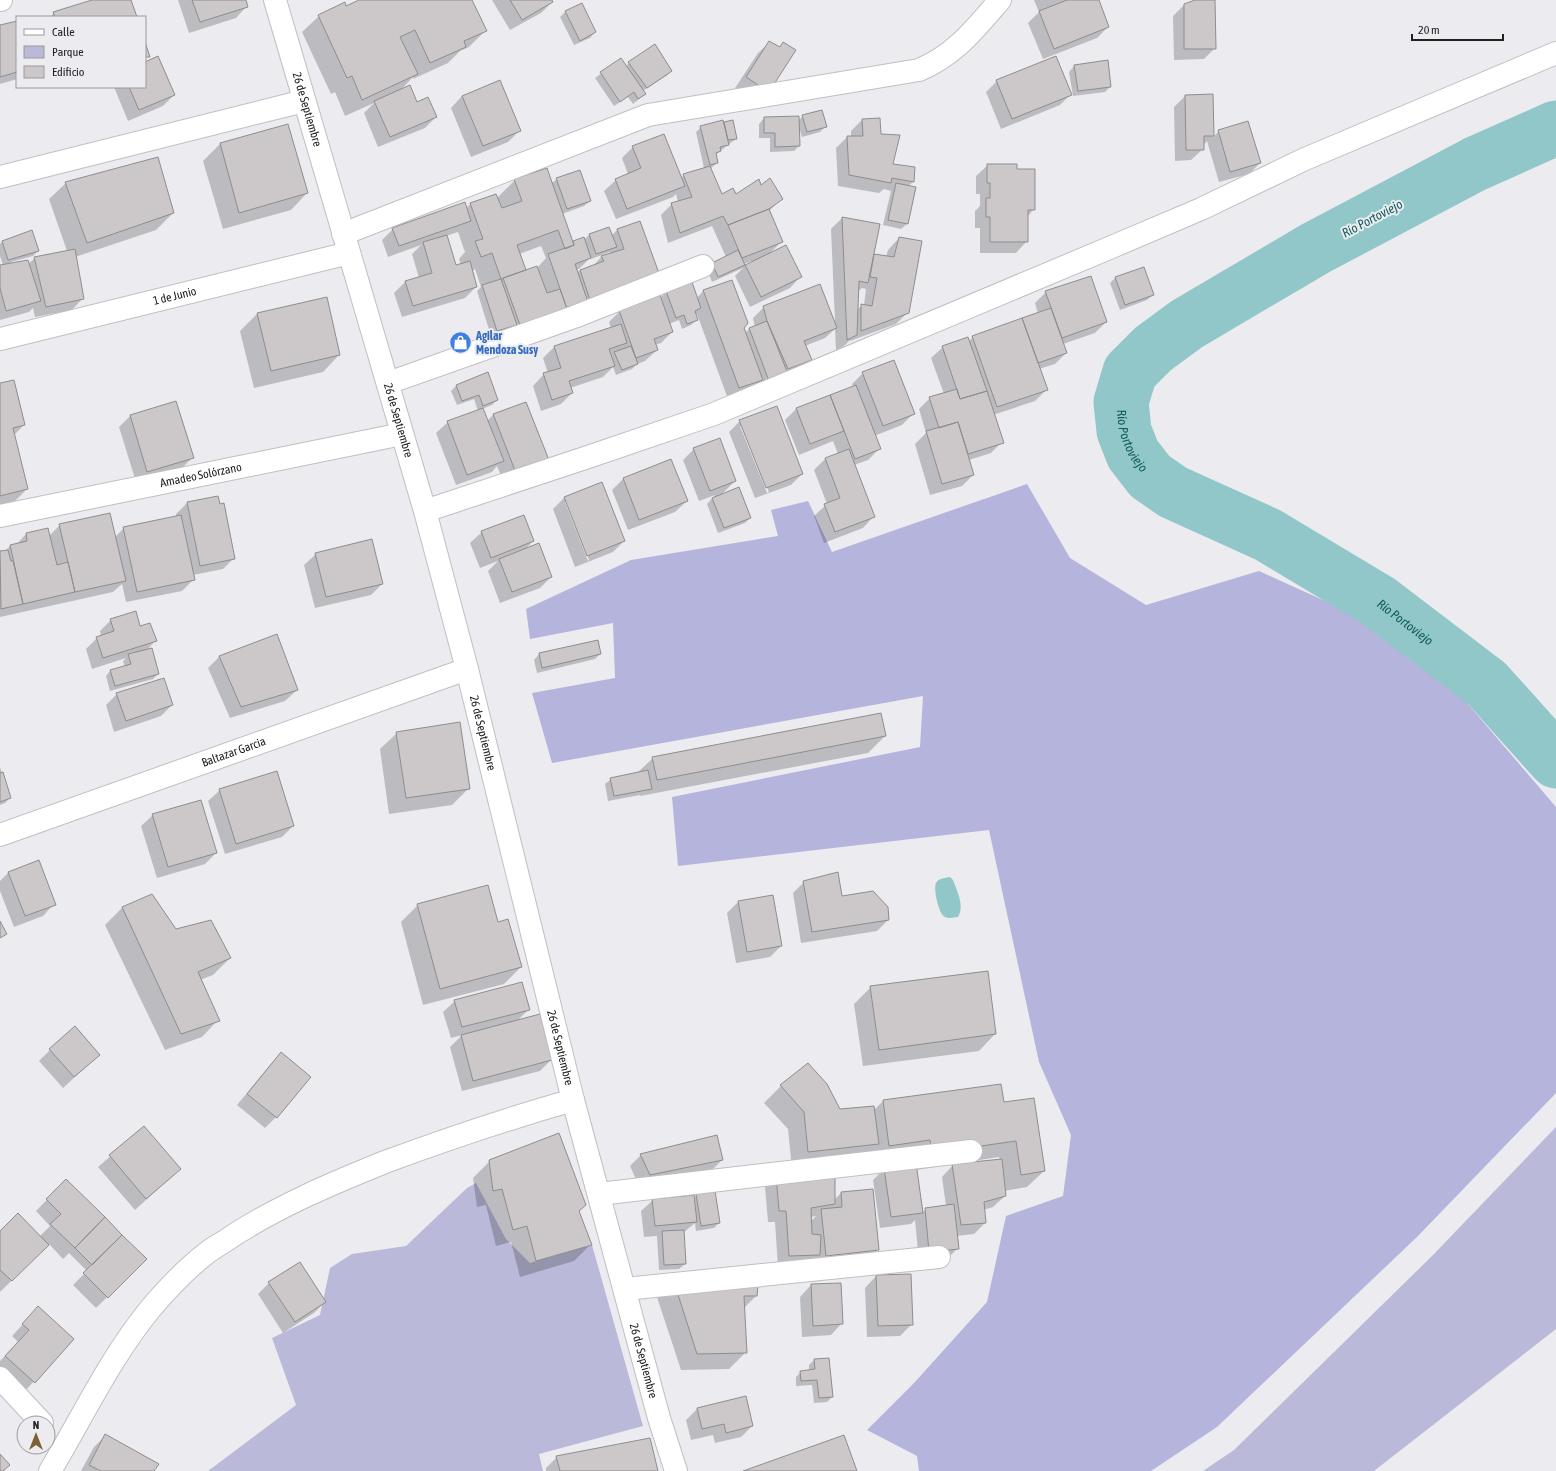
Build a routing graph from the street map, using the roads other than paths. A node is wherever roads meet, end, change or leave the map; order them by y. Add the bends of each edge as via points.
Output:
1 (275, 0) edge
2 (1000, 0) edge
3 (1556, 53) edge
4 (304, 101) junction
5 (0, 177) edge
6 (346, 244) junction
7 (703, 266) dead end
8 (0, 338) edge
9 (388, 383) junction
10 (402, 434) junction
11 (425, 511) junction
12 (0, 516) edge
13 (467, 669) junction
14 (0, 835) edge
15 (573, 1100) junction
16 (971, 1151) dead end
17 (599, 1194) junction
18 (938, 1257) dead end
19 (625, 1289) junction
20 (0, 1378) edge
21 (35, 1415) edge
22 (56, 1437) edge
23 (65, 1447) junction
24 (50, 1471) edge
25 (676, 1471) edge

1 - 4 street, 26 de Septiembre
2 - 6 street, 1 de Junio via 963,42 934,64 919,70 648,115
3 - 11 street via 1305,159 1114,246 714,414
4 - 5 street
4 - 6 street, 26 de Septiembre
6 - 8 street, 1 de Junio
6 - 9 street, 26 de Septiembre
7 - 9 street via 574,318
9 - 10 street, 26 de Septiembre
10 - 11 street, 26 de Septiembre
10 - 12 street, Amadeo Solórzano
11 - 13 street, 26 de Septiembre
13 - 14 street, Baltazar Garcia
13 - 15 street, 26 de Septiembre
15 - 17 street, 26 de Septiembre
15 - 23 street via 508,1119 353,1175 291,1202 208,1252 176,1280 151,1309 101,1381
16 - 17 street
17 - 19 street, 26 de Septiembre
18 - 19 street
19 - 25 street, 26 de Septiembre via 659,1418
20 - 21 street
22 - 23 street
23 - 24 street

